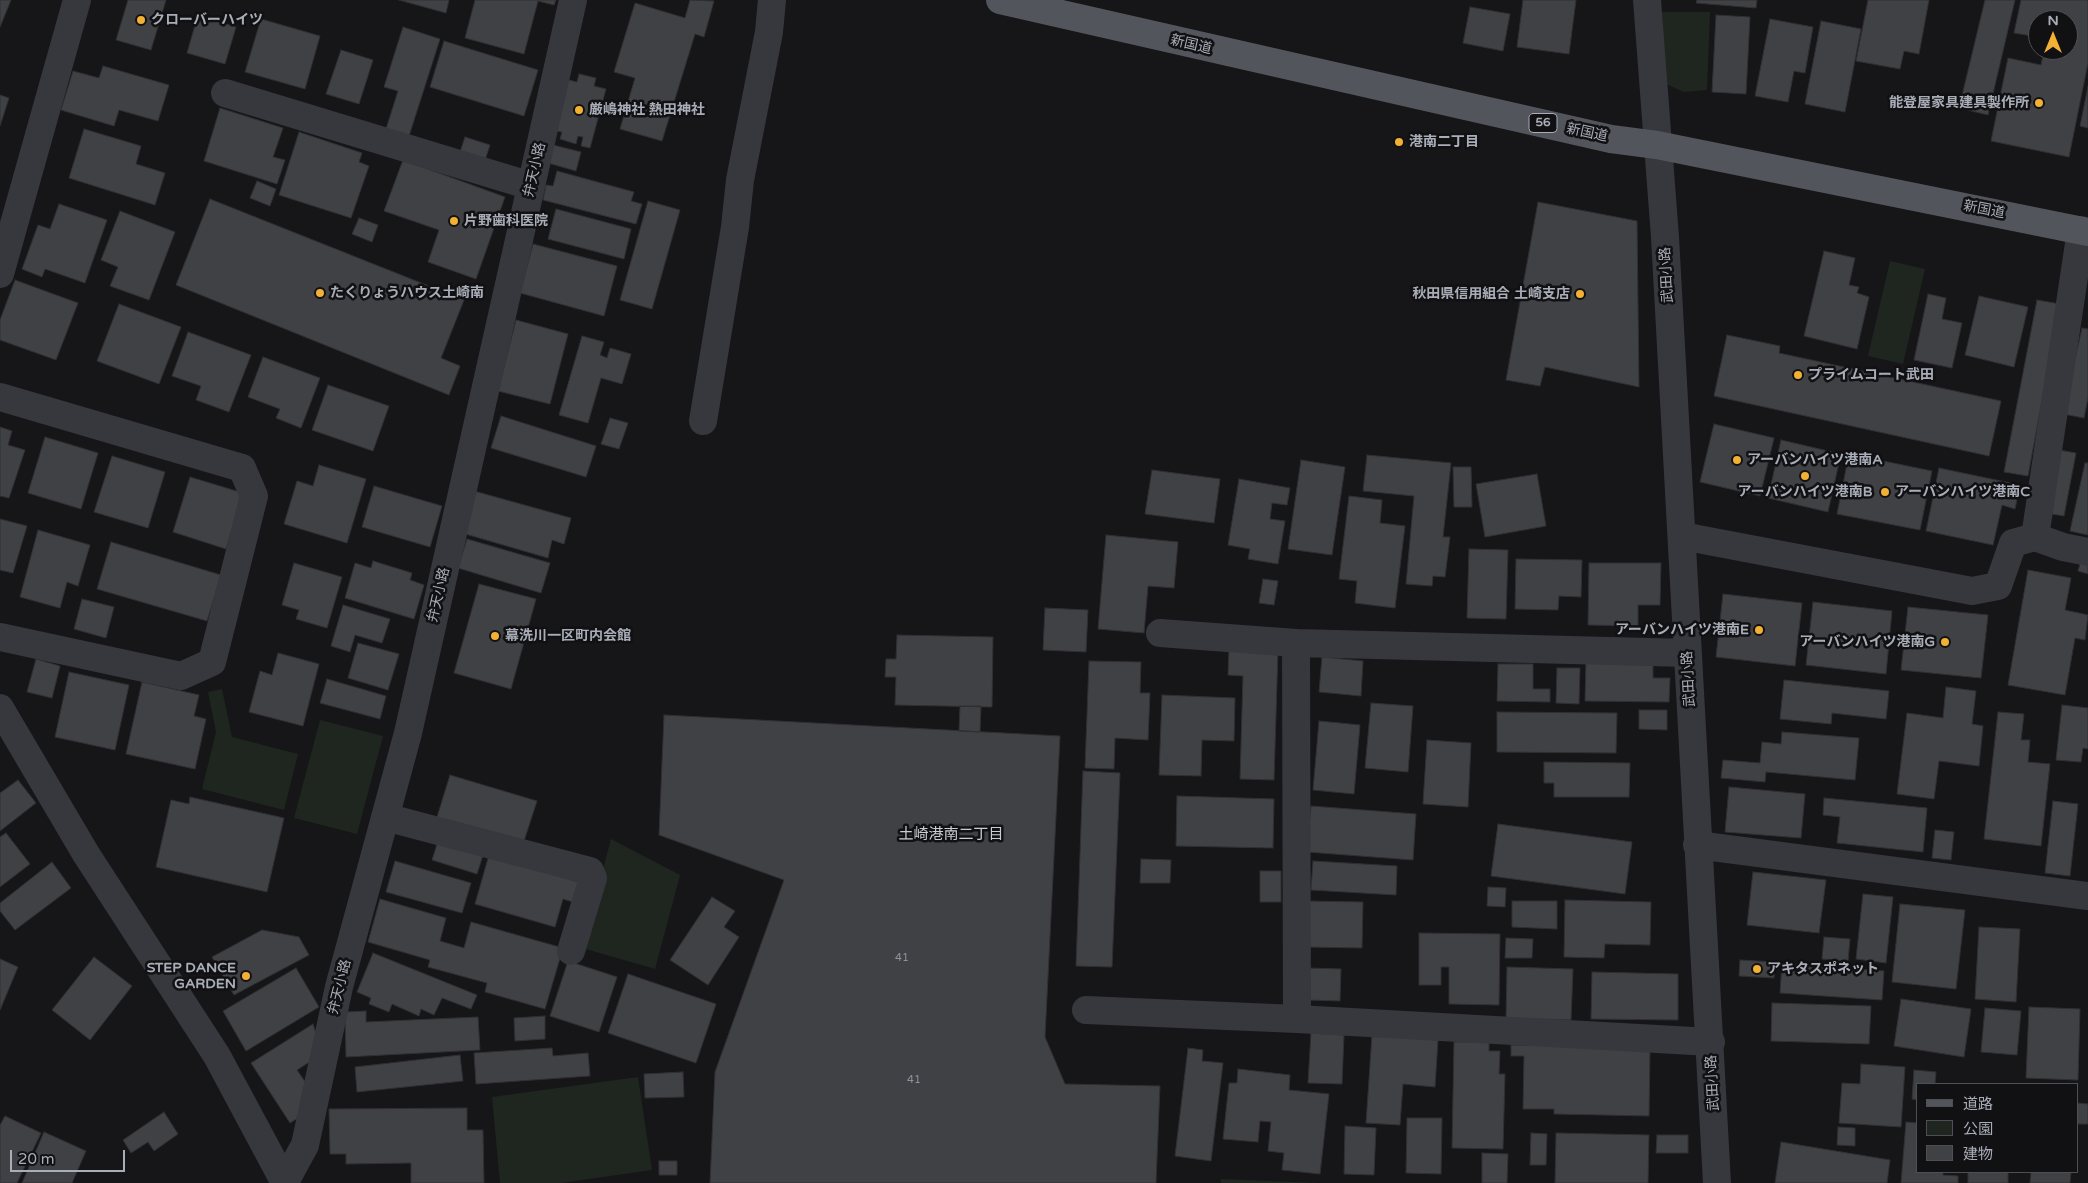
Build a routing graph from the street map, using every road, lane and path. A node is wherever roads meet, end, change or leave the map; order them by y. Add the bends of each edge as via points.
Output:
1 (77, 0) edge
2 (573, 0) edge
3 (772, 0) edge
4 (1000, 0) edge
5 (1647, 0) edge
6 (225, 93) dead end
7 (1657, 145) junction
8 (531, 186) junction
9 (2084, 231) edge
10 (0, 274) edge
11 (0, 397) edge
12 (703, 421) dead end
13 (1682, 536) junction
14 (2035, 537) junction
15 (2088, 552) edge
16 (1160, 633) dead end
17 (0, 637) edge
18 (1296, 644) junction
19 (1688, 653) junction
20 (0, 708) edge
21 (385, 817) junction
22 (1697, 844) junction
23 (2088, 896) edge
24 (572, 952) dead end
25 (1086, 1010) dead end
26 (1297, 1019) junction
27 (1711, 1042) junction
28 (285, 1183) edge
29 (1717, 1183) edge

1 - 10 street
2 - 8 street, 弁天小路
3 - 12 street via 770,32 740,180
4 - 7 main road, 新国道 / 56 via 1592,134
5 - 7 street, 武田小路
6 - 8 street
7 - 9 main road, 新国道 / 56
7 - 13 street, 武田小路
8 - 21 street, 弁天小路 via 411,724
9 - 14 street
11 - 17 street via 242,468 254,496 212,662 182,676
13 - 14 street via 1972,591 1998,586 2013,543
13 - 19 street, 武田小路
14 - 15 street
16 - 18 street
18 - 19 street
18 - 26 street
19 - 22 street, 武田小路
20 - 28 street via 86,854 217,1056
21 - 24 street via 590,871 593,878
21 - 28 street, 弁天小路 via 339,987 305,1145
22 - 23 street
22 - 27 street, 武田小路
25 - 26 street
26 - 27 street
27 - 29 street, 武田小路

